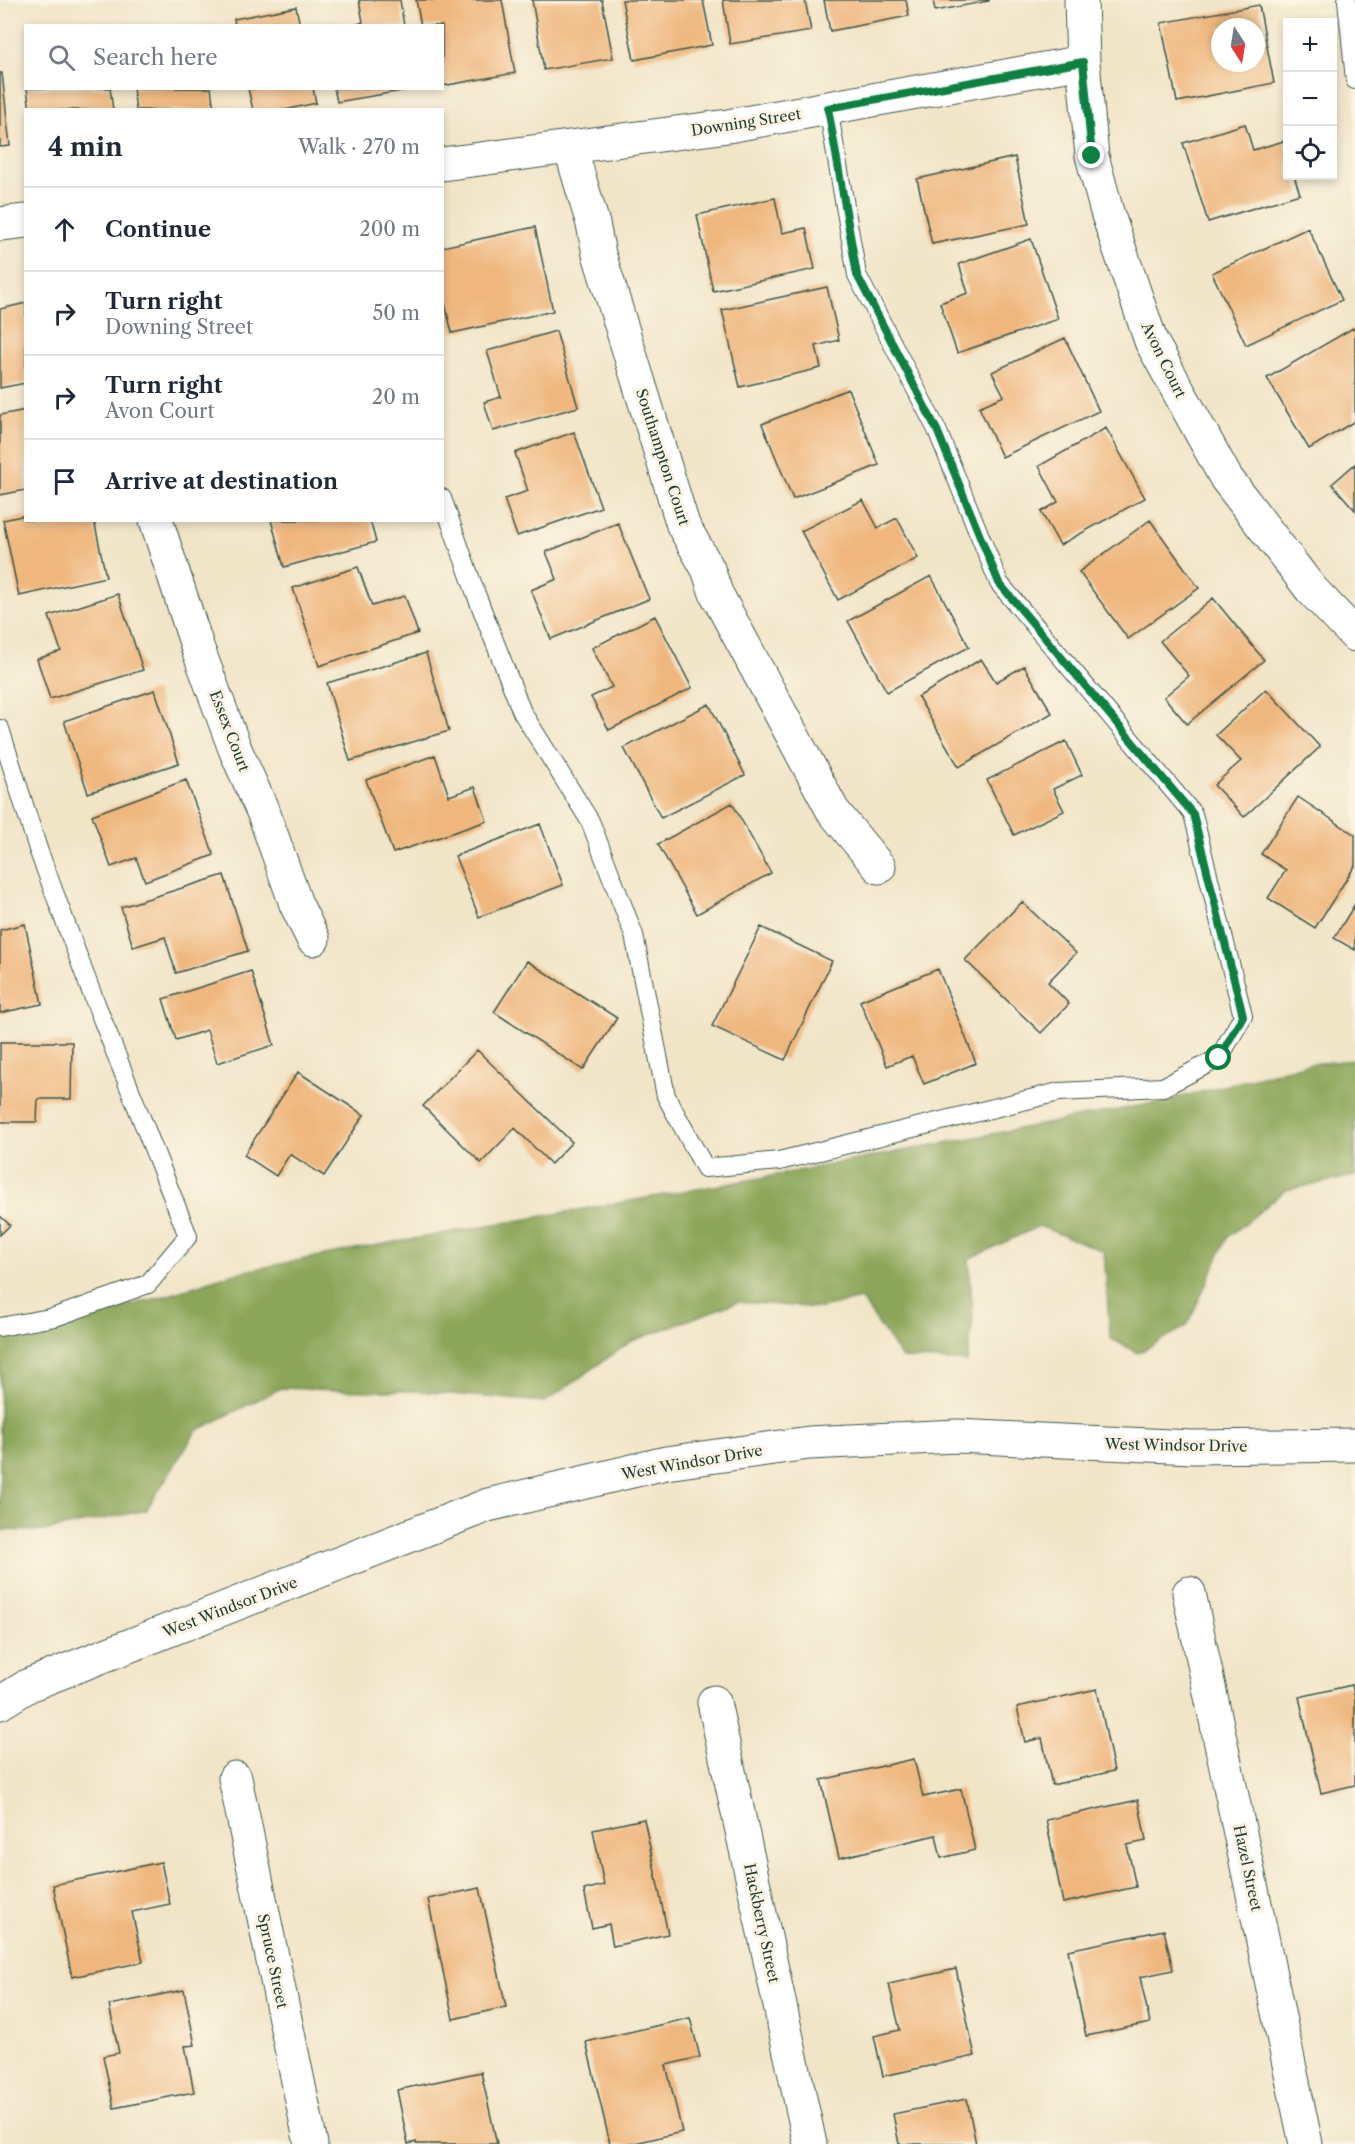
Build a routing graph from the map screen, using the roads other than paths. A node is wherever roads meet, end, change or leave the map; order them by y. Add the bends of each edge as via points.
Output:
1 (1081, 0) edge
2 (1347, 0) edge
3 (1083, 62) junction
4 (1355, 80) edge
5 (828, 108) junction
6 (570, 147) junction
7 (444, 164) edge
8 (24, 221) edge
9 (0, 224) edge
10 (444, 504) edge
11 (157, 522) edge
12 (1355, 635) edge
13 (0, 729) edge
14 (879, 867) dead end
15 (313, 939) dead end
16 (0, 1327) edge
17 (1355, 1445) edge
18 (1189, 1593) dead end
19 (15, 1686) edge
20 (714, 1702) dead end
21 (0, 1703) edge
22 (235, 1778) dead end
23 (311, 2144) edge
24 (810, 2144) edge
25 (1306, 2144) edge

1 - 3 street, Avon Court
2 - 4 lane
3 - 5 street, Downing Street
3 - 12 street, Avon Court via 1092,156 1151,341 1226,478 1311,589
5 - 6 street, Downing Street
5 - 10 lane via 857,275 937,430 999,583 1193,814 1243,1016 1219,1058 1163,1087 1059,1092 779,1161 705,1168 666,1096 634,935 590,821 522,712
6 - 7 street, Downing Street
6 - 14 street, Southampton Court via 598,254 683,525 833,811
8 - 9 street
11 - 15 street, Essex Court via 235,749
13 - 16 lane via 46,870 188,1236 148,1284 55,1317
17 - 19 street, West Windsor Drive via 1192,1447 957,1436 809,1443 666,1463 488,1505
18 - 25 street, Hazel Street
19 - 21 street, West Windsor Drive
20 - 24 street, Hackberry Street
22 - 23 street, Spruce Street

